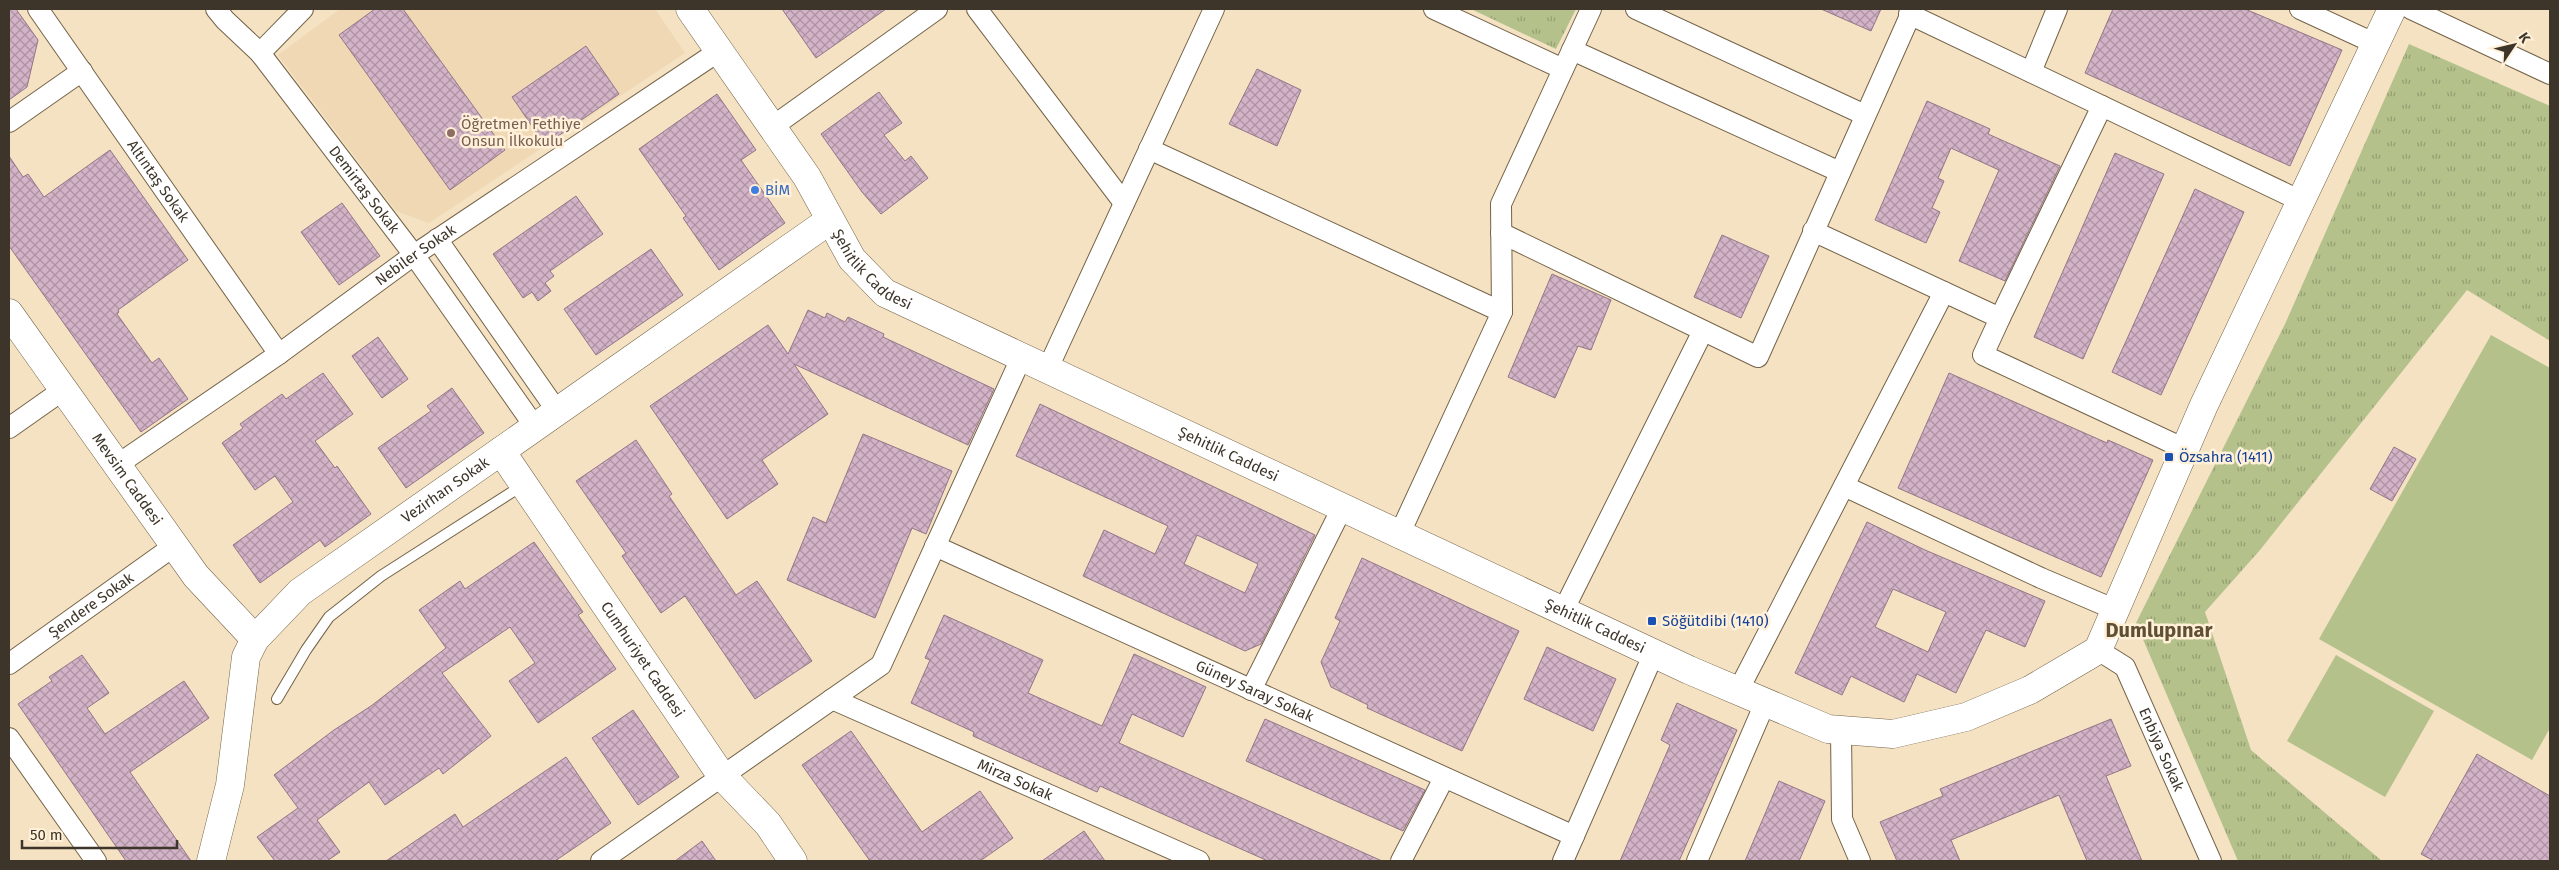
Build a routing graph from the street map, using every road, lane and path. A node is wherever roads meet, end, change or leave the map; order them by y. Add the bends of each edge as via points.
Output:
1 (38, 9) edge
2 (216, 9) edge
3 (303, 9) edge
4 (690, 9) edge
5 (937, 9) edge
6 (977, 9) edge
7 (1214, 9) edge
8 (1434, 9) edge
9 (1591, 9) edge
10 (1636, 9) edge
11 (2057, 9) edge
12 (2300, 9) edge
13 (2392, 9) edge
14 (2412, 9) edge
15 (1911, 12) edge
16 (2376, 44) junction
17 (1572, 50) junction
18 (719, 51) junction
19 (260, 53) junction
20 (1563, 69) junction
21 (82, 71) junction
22 (2031, 72) junction
23 (2550, 74) edge
24 (2102, 106) junction
25 (1865, 115) junction
26 (9, 122) edge
27 (772, 127) junction
28 (1149, 149) junction
29 (1840, 172) junction
30 (2301, 201) junction
31 (1124, 203) junction
32 (830, 220) junction
33 (1814, 231) junction
34 (1501, 234) junction
35 (437, 239) junction
36 (414, 255) junction
37 (1944, 292) junction
38 (1502, 312) junction
39 (9, 313) edge
40 (2000, 318) junction
41 (1704, 331) junction
42 (279, 354) junction
43 (1022, 356) junction
44 (1048, 368) junction
45 (64, 390) junction
46 (557, 411) junction
47 (535, 427) junction
48 (9, 428) edge
49 (2185, 449) junction
50 (501, 451) junction
51 (116, 465) junction
52 (524, 484) junction
53 (1844, 486) junction
54 (1343, 506) junction
55 (1400, 533) junction
56 (174, 546) junction
57 (935, 546) junction
58 (1563, 610) junction
59 (2116, 610) junction
60 (255, 639) junction
61 (2098, 650) junction
62 (1654, 653) junction
63 (9, 664) edge
64 (1251, 690) junction
65 (1738, 691) junction
66 (832, 699) junction
67 (277, 700) dead end
68 (1765, 703) junction
69 (1841, 730) junction
70 (9, 738) edge
71 (721, 775) junction
72 (1444, 778) junction
73 (1574, 836) junction
74 (217, 855) edge
75 (96, 861) edge
76 (601, 861) edge
77 (793, 861) edge
78 (1199, 861) edge
79 (1401, 861) edge
80 (1562, 861) edge
81 (1697, 861) edge
82 (1860, 861) edge
83 (2211, 861) edge

1 - 21 street, Altıntaş Sokak
2 - 19 street, Demirtaş Sokak
3 - 19 street
4 - 18 street, Şehitlik Caddesi
5 - 27 street
6 - 31 street
7 - 28 street
8 - 20 street
9 - 17 street
10 - 25 street
11 - 22 street
12 - 16 street
13 - 16 street
14 - 23 street
15 - 22 street
15 - 25 street
16 - 30 street
17 - 20 street
17 - 29 street
18 - 27 street, Şehitlik Caddesi
18 - 35 street, Nebiler Sokak
19 - 36 street, Demirtaş Sokak
20 - 34 street via 1500,204
21 - 26 street
21 - 42 street, Altıntaş Sokak
22 - 24 street
24 - 30 street
24 - 40 street
25 - 29 street
27 - 32 street, Şehitlik Caddesi via 807,177
28 - 31 street
28 - 38 street
29 - 33 street
30 - 49 street
31 - 44 street
32 - 43 street, Şehitlik Caddesi via 852,259 885,293
32 - 46 street, Vezirhan Sokak
33 - 37 street
33 - 41 street via 1758,357
34 - 38 street
34 - 41 street
35 - 36 street, Nebiler Sokak
35 - 46 street
36 - 42 street, Nebiler Sokak
36 - 47 street, Demirtaş Sokak
37 - 40 street
37 - 53 street
38 - 55 street
39 - 45 street, Mevsim Caddesi
40 - 49 street via 1983,354
41 - 58 street
42 - 51 street, Nebiler Sokak
43 - 44 street, Şehitlik Caddesi
43 - 57 street
44 - 54 street, Şehitlik Caddesi
45 - 48 street
45 - 51 street, Mevsim Caddesi
46 - 47 street, Vezirhan Sokak
47 - 50 street, Vezirhan Sokak
49 - 59 street
50 - 52 street, Cumhuriyet Caddesi
50 - 60 street, Vezirhan Sokak via 300,592
51 - 56 street, Mevsim Caddesi
52 - 67 lane via 380,576 329,617
52 - 71 street, Cumhuriyet Caddesi
53 - 59 street
53 - 65 street
54 - 55 street, Şehitlik Caddesi
54 - 64 street
55 - 58 street, Şehitlik Caddesi
56 - 60 street, Mevsim Caddesi via 196,576
56 - 63 street, Şendere Sokak
57 - 64 street, Güney Saray Sokak
57 - 66 street via 881,665
58 - 62 street, Şehitlik Caddesi
59 - 61 street
60 - 74 street, Vezirhan Sokak via 246,657 230,785
61 - 69 street, Şehitlik Caddesi via 2030,690 1966,717 1893,734
61 - 83 street, Enbiya Sokak via 2125,667
62 - 65 street, Şehitlik Caddesi
62 - 73 street
64 - 72 street, Güney Saray Sokak
65 - 68 street, Şehitlik Caddesi
66 - 71 street
66 - 78 street, Mirza Sokak
68 - 69 street, Şehitlik Caddesi via 1828,729
68 - 81 street
69 - 82 street via 1842,819
70 - 75 street
71 - 76 street
71 - 77 street, Cumhuriyet Caddesi via 768,824
72 - 73 street, Güney Saray Sokak
72 - 79 street
73 - 80 street

